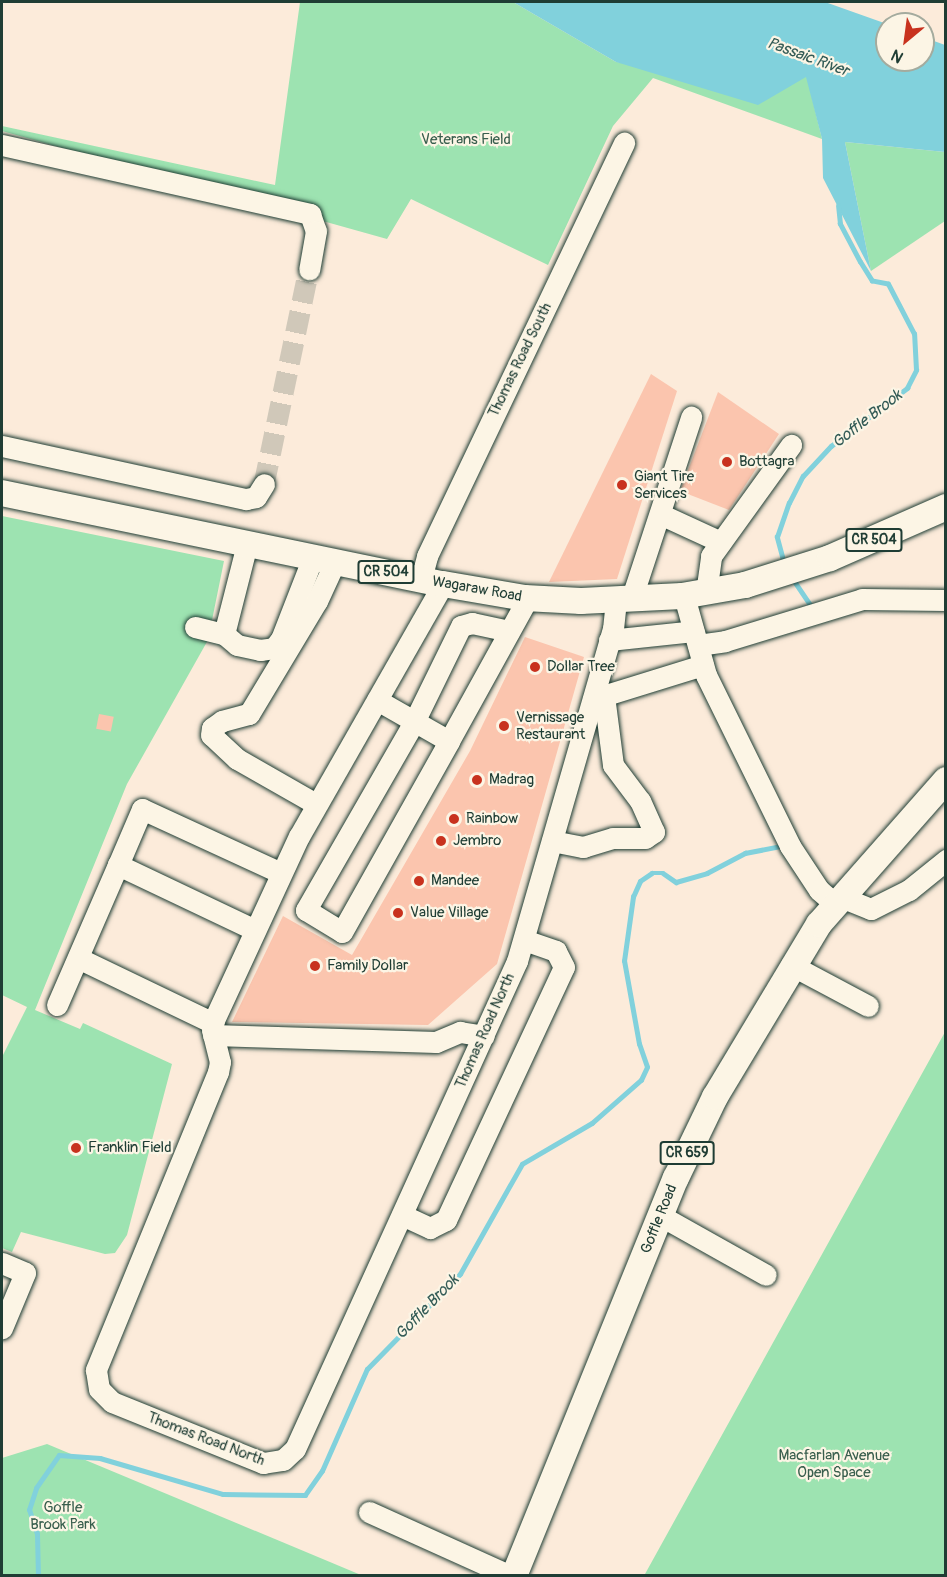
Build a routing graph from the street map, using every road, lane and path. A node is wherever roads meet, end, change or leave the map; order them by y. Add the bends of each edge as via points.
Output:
1 (624, 143) dead end
2 (2, 145) edge
3 (309, 269) tunnel mouth
4 (691, 417) dead end
5 (790, 445) dead end
6 (2, 446) edge
7 (264, 484) dead end
8 (2, 494) edge
9 (945, 507) edge
10 (660, 514) junction
11 (721, 542) junction
12 (247, 544) junction
13 (324, 560) junction
14 (432, 582) junction
15 (695, 594) junction
16 (528, 598) junction
17 (945, 600) edge
18 (624, 601) junction
19 (195, 627) dead end
20 (509, 631) junction
21 (224, 634) junction
22 (609, 640) junction
23 (698, 647) junction
24 (598, 697) junction
25 (377, 700) junction
26 (414, 722) junction
27 (449, 741) junction
28 (945, 780) edge
29 (316, 804) junction
30 (552, 841) junction
31 (945, 860) edge
32 (118, 865) junction
33 (281, 873) junction
34 (838, 901) junction
35 (255, 930) junction
36 (524, 939) junction
37 (78, 958) junction
38 (791, 965) junction
39 (57, 1005) dead end
40 (868, 1005) dead end
41 (213, 1029) junction
42 (484, 1036) junction
43 (402, 1215) junction
44 (661, 1216) junction
45 (2, 1263) edge
46 (766, 1275) dead end
47 (2, 1328) edge
48 (369, 1512) dead end
49 (513, 1575) edge

1 - 14 street, Thomas Road South via 427,556
2 - 3 street via 310,213 316,231
4 - 10 street, Thomas Road North
5 - 11 street
6 - 7 street via 246,499 256,497
8 - 12 main road, Wagaraw Road / CR 504
9 - 15 main road, Wagaraw Road / CR 504 via 775,577
10 - 11 street
10 - 18 street, Thomas Road North
11 - 15 street
12 - 13 main road, Wagaraw Road / CR 504
12 - 21 street
13 - 14 main road, Wagaraw Road / CR 504
13 - 21 street via 274,648 260,650 237,645
13 - 29 street via 317,601 249,714 222,721 211,735 237,759
14 - 16 main road, Wagaraw Road / CR 504
14 - 25 street
15 - 18 main road, Wagaraw Road / CR 504
15 - 23 street
16 - 18 main road, Wagaraw Road / CR 504
16 - 20 street
17 - 23 street via 862,599
18 - 22 street, Thomas Road North
19 - 21 street
20 - 26 street via 472,623 461,626
20 - 27 street
22 - 23 street
22 - 24 street, Thomas Road North
23 - 24 street
23 - 34 street via 790,846 819,890
24 - 30 street, Thomas Road North
24 - 30 street via 613,765 640,801 654,832 645,838 613,838 583,847
25 - 26 street
25 - 29 street
26 - 27 street
26 - 27 street via 306,910 342,932
28 - 34 main road, Goffle Road / CR 659
29 - 33 street
30 - 36 street, Thomas Road North
31 - 34 street via 909,890 871,909
32 - 33 street via 142,809
32 - 35 street
32 - 37 street
33 - 35 street
34 - 38 main road, Goffle Road / CR 659
35 - 41 street
36 - 42 street, Thomas Road North
36 - 43 street via 556,951 564,967 446,1220 430,1228
37 - 39 street
37 - 41 street
38 - 40 street
38 - 44 main road, Goffle Road / CR 659 via 715,1096
41 - 42 street via 436,1042 460,1032
41 - 43 street, Thomas Road North via 220,1062 218,1072 96,1370 96,1381 105,1396 255,1461 271,1464 289,1457
42 - 43 street, Thomas Road North
44 - 46 street
44 - 49 main road, Goffle Road / CR 659
45 - 47 street via 25,1273
48 - 49 street

